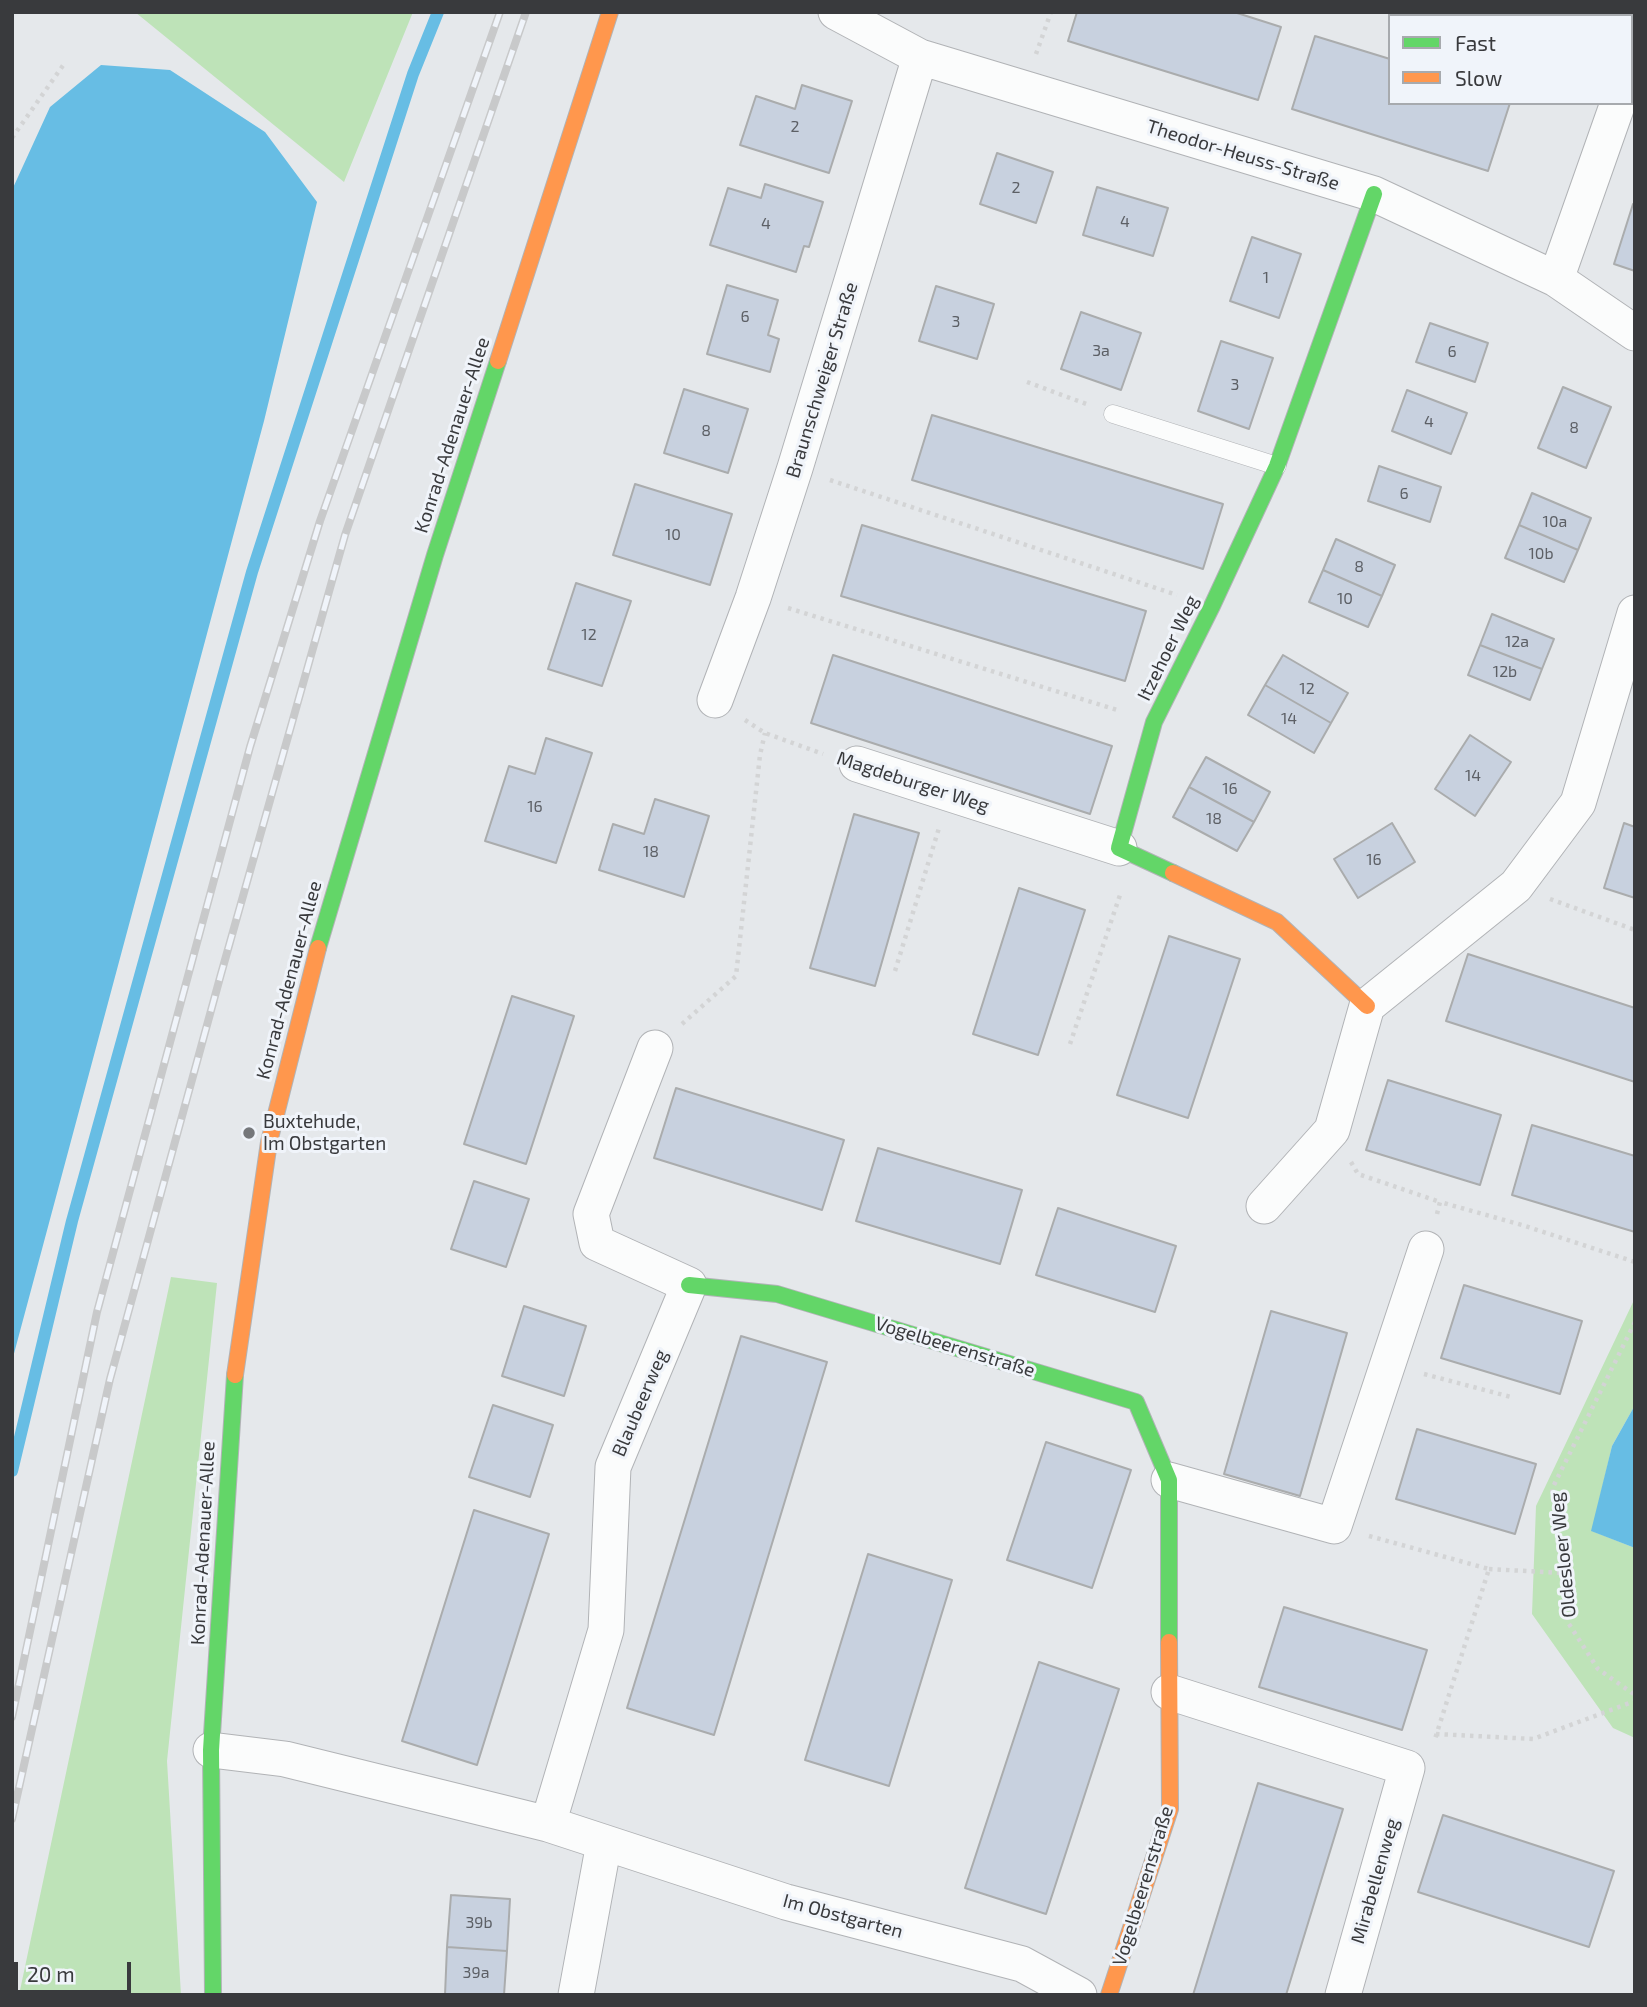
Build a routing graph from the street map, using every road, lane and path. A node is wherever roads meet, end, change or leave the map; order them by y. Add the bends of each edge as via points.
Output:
1 (610, 12) edge
2 (836, 12) edge
3 (920, 57) junction
4 (64, 64) dead end
5 (1617, 105) edge
6 (12, 138) edge
7 (1374, 194) junction
8 (1556, 279) junction
9 (1635, 333) edge
10 (1027, 382) dead end
11 (1113, 414) joint
12 (1277, 466) junction
13 (795, 468) junction
14 (753, 597) junction
15 (1212, 606) junction
16 (1635, 613) edge
17 (715, 700) joint
18 (1154, 722) junction
19 (765, 733) junction
20 (857, 764) joint
21 (950, 794) junction
22 (1126, 851) junction
23 (1516, 886) junction
24 (1635, 930) edge
25 (895, 971) dead end
26 (1367, 1006) junction
27 (1070, 1044) dead end
28 (655, 1048) joint
29 (1332, 1130) junction
30 (1440, 1202) junction
31 (1264, 1206) dead end
32 (1426, 1250) joint
33 (1635, 1262) edge
34 (689, 1285) junction
35 (1635, 1322) edge
36 (1388, 1364) junction
37 (1511, 1397) dead end
38 (1169, 1480) junction
39 (1334, 1526) junction
40 (1489, 1569) junction
41 (1562, 1573) junction
42 (1169, 1692) junction
43 (1635, 1695) edge
44 (1635, 1701) edge
45 (1436, 1734) junction
46 (211, 1750) junction
47 (1406, 1768) junction
48 (548, 1824) junction
49 (604, 1843) junction
50 (213, 1995) edge
51 (576, 1995) edge
52 (1079, 1995) edge
53 (1109, 1995) edge
54 (1343, 1995) edge

1 - 46 street, Konrad-Adenauer-Allee via 423,594 316,953 269,1142 233,1387
2 - 3 street, Theodor-Heuss-Straße
3 - 7 street, Theodor-Heuss-Straße
3 - 13 street, Braunschweiger Straße
4 - 6 path
5 - 8 street
7 - 8 street, Theodor-Heuss-Straße
7 - 12 street, Itzehoer Weg
8 - 9 street, Theodor-Heuss-Straße
10 - 11 path
11 - 12 lane
12 - 15 street, Itzehoer Weg
13 - 14 street, Braunschweiger Straße
13 - 15 path
14 - 17 street, Braunschweiger Straße
14 - 18 path
15 - 18 street, Itzehoer Weg
16 - 23 street via 1578,803
17 - 19 path, Magdeburger Weg
18 - 22 street, Itzehoer Weg
19 - 20 path, Magdeburger Weg
19 - 28 path via 736,976
20 - 21 street, Magdeburger Weg
21 - 22 street, Magdeburger Weg
21 - 25 path
22 - 26 street via 1277,922
22 - 27 path
23 - 24 path
23 - 26 street
26 - 29 street
28 - 34 street via 591,1214 597,1243
29 - 30 path via 1358,1174
29 - 31 street
30 - 32 path
30 - 33 path
32 - 36 street
34 - 38 street, Vogelbeerenstraße via 777,1294 1136,1402
34 - 48 street, Blaubeerweg via 613,1467 606,1630
35 - 41 path, Oldesloer Weg via 1552,1489
36 - 37 path
36 - 39 street
38 - 39 street
38 - 42 street, Vogelbeerenstraße
39 - 40 path
40 - 41 path
40 - 45 path
41 - 43 path, Oldesloer Weg via 1567,1621 1598,1669
42 - 47 street
42 - 53 street, Vogelbeerenstraße via 1170,1809
44 - 45 path via 1532,1739
45 - 47 path via 1430,1752
46 - 48 street, Im Obstgarten via 285,1759
46 - 50 street, Konrad-Adenauer-Allee
47 - 54 street, Mirabellenweg
48 - 49 street, Im Obstgarten
49 - 51 street
49 - 52 street, Im Obstgarten via 786,1902 1022,1964

